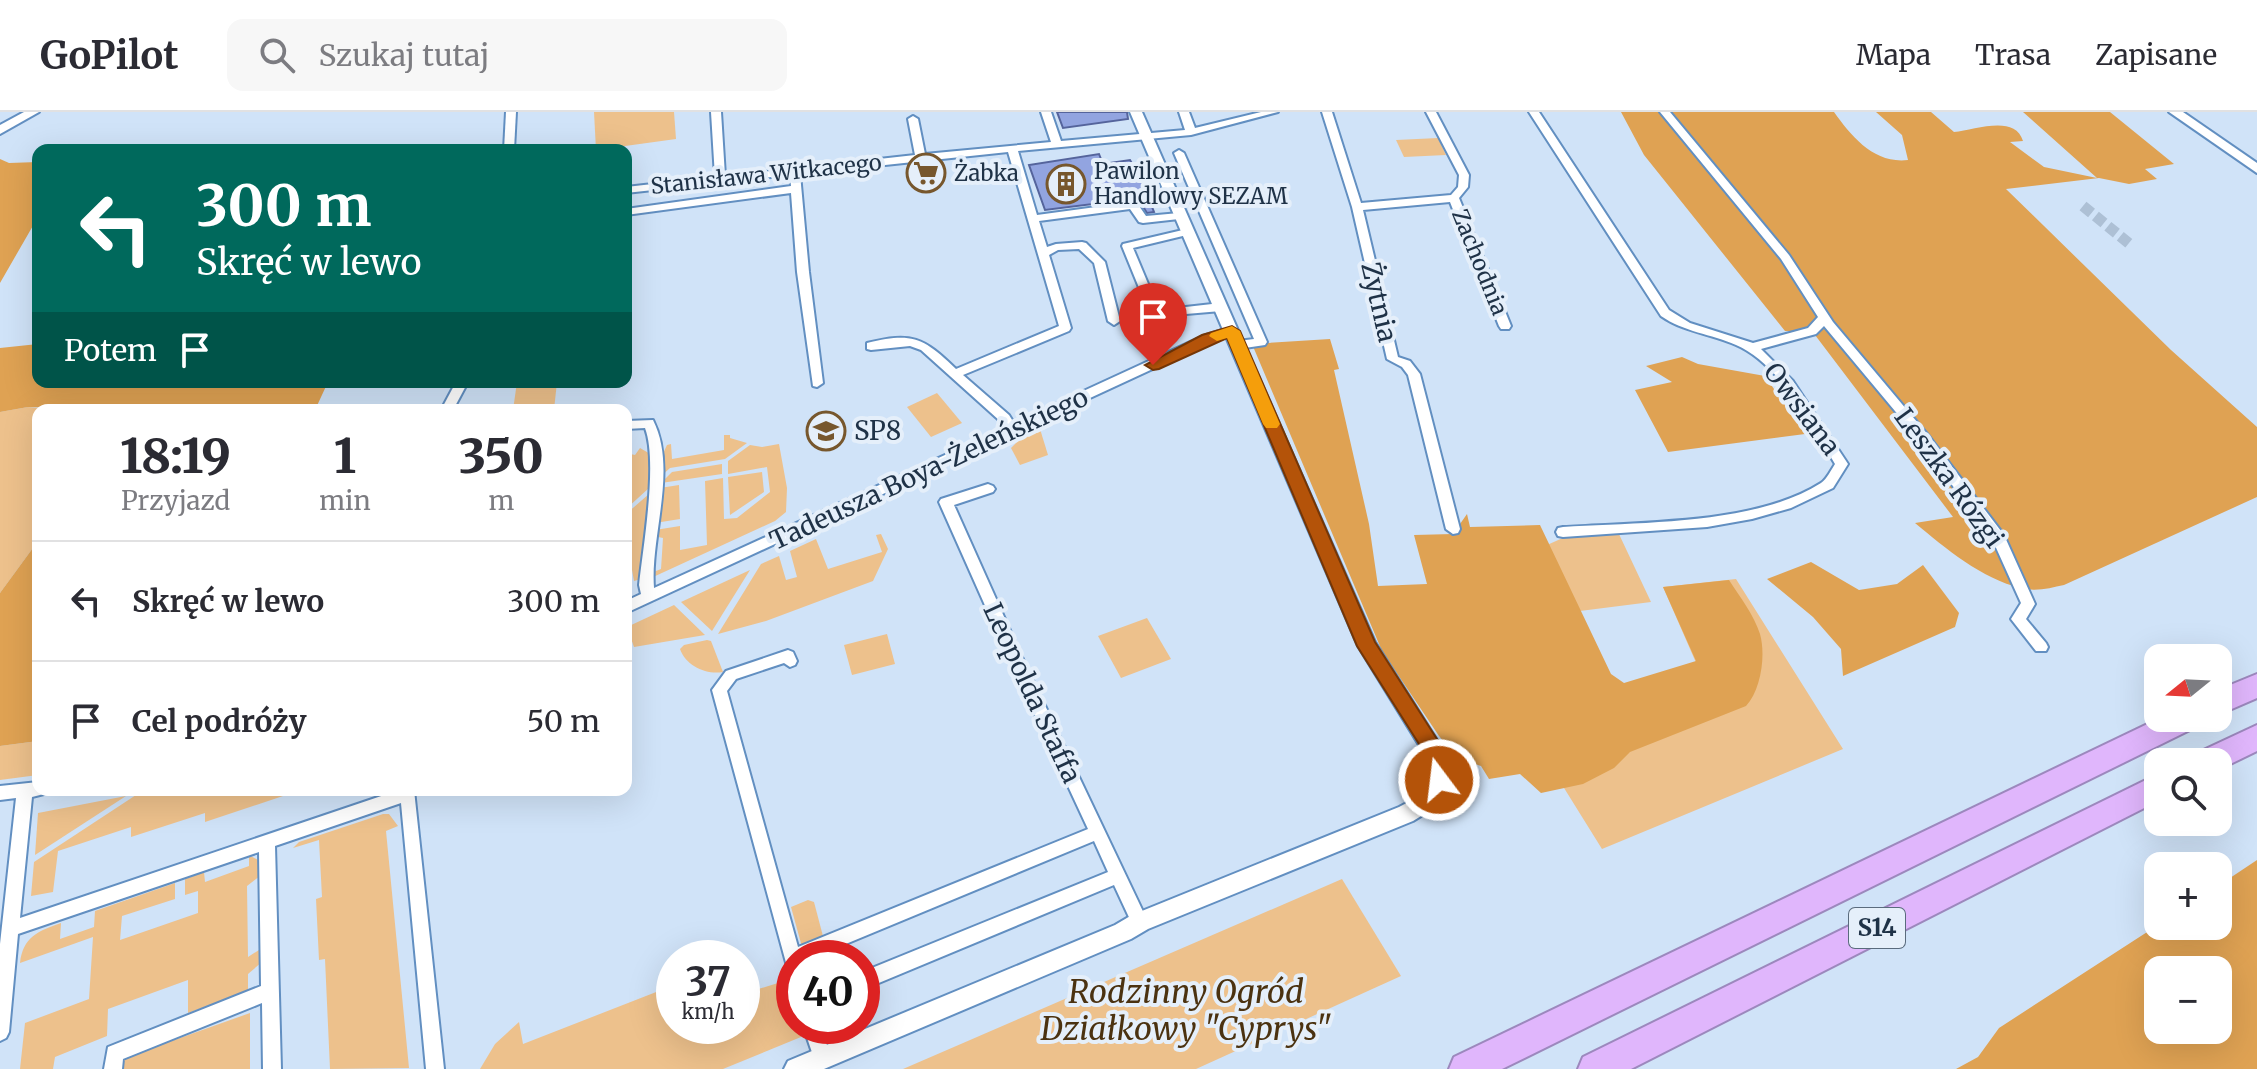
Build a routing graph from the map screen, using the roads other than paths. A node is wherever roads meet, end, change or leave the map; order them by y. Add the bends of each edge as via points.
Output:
1 (33, 112) edge
2 (511, 112) edge
3 (716, 112) edge
4 (1046, 112) edge
5 (1136, 112) edge
6 (1184, 112) edge
7 (1273, 112) edge
8 (1327, 112) edge
9 (1431, 112) edge
10 (1534, 112) edge
11 (1665, 112) edge
12 (2175, 112) edge
13 (913, 119) dead end
14 (0, 130) edge
15 (1191, 132) junction
16 (1144, 136) junction
17 (509, 144) edge
18 (1057, 145) junction
19 (1012, 149) junction
20 (1179, 153) dead end
21 (921, 157) junction
22 (2257, 169) edge
23 (795, 171) junction
24 (1186, 171) junction
25 (1160, 174) junction
26 (720, 178) junction
27 (632, 189) edge
28 (795, 189) junction
29 (1454, 198) junction
30 (1357, 207) junction
31 (632, 211) edge
32 (1179, 216) junction
33 (1033, 219) junction
34 (1187, 232) junction
35 (1043, 253) junction
36 (1221, 307) junction
37 (1825, 317) junction
38 (1114, 321) dead end
39 (1505, 326) dead end
40 (1235, 338) junction
41 (871, 346) dead end
42 (1752, 347) junction
43 (954, 374) junction
44 (817, 383) dead end
45 (632, 424) edge
46 (1011, 430) junction
47 (988, 489) dead end
48 (1453, 529) dead end
49 (1563, 532) dead end
50 (649, 596) junction
51 (632, 604) edge
52 (2041, 647) dead end
53 (790, 661) dead end
54 (2159, 732) edge
55 (2257, 737) edge
56 (2232, 750) edge
57 (32, 790) edge
58 (0, 793) edge
59 (2144, 794) edge
60 (397, 796) edge
61 (408, 796) edge
62 (1096, 833) junction
63 (267, 842) junction
64 (1117, 876) junction
65 (1140, 922) junction
66 (10, 929) junction
67 (787, 940) edge
68 (843, 940) edge
69 (880, 974) edge
70 (270, 991) junction
71 (0, 1032) edge
72 (818, 1044) edge
73 (822, 1058) junction
74 (113, 1069) edge
75 (272, 1069) edge
76 (435, 1069) edge
77 (796, 1069) edge
78 (1466, 1069) edge
79 (1595, 1069) edge

1 - 14 street
2 - 17 street
3 - 26 street
4 - 18 street
5 - 16 street
6 - 15 street
7 - 15 street, Stanisława Witkacego
8 - 30 street, Żytnia
9 - 29 street, Zachodnia via 1464,175
10 - 42 street, Owsiana via 1665,313 1685,328
11 - 37 street, Leszka Rózgi via 1785,257
12 - 22 street
13 - 21 street
15 - 16 street, Stanisława Witkacego
16 - 18 street, Stanisława Witkacego
16 - 25 street
18 - 19 street, Stanisława Witkacego
19 - 21 street, Stanisława Witkacego
19 - 33 street
20 - 24 street
21 - 23 street, Stanisława Witkacego
23 - 26 street, Stanisława Witkacego
23 - 28 street
24 - 25 street
24 - 40 street via 1261,342
25 - 32 street
26 - 27 street, Stanisława Witkacego
28 - 31 street
28 - 44 street
29 - 30 street, Zachodnia
29 - 39 street, Zachodnia
30 - 48 street, Żytnia via 1393,359 1414,374
32 - 33 street via 1143,220 1133,205
32 - 34 street
33 - 35 street
34 - 36 street
34 - 36 street via 1127,246 1155,314
35 - 38 street via 1082,245 1099,262
35 - 43 street via 1065,328
36 - 40 street
37 - 42 street via 1812,331
37 - 52 street, Leszka Rózgi via 1999,539 2028,604 2018,619
40 - 46 street, Tadeusza Boya-Żeleńskiego via 1207,339
40 - 65 street via 1367,646 1437,756 1439,780 1427,802 1406,814
41 - 43 street via 908,339 922,343
42 - 49 street, Owsiana via 1795,394 1842,464 1828,485 1786,505 1707,522
43 - 46 street via 1005,418
45 - 50 street via 649,423 655,433
46 - 50 street, Tadeusza Boya-Żeleńskiego
47 - 62 street, Leopolda Staffa via 946,502
50 - 51 street, Tadeusza Boya-Żeleńskiego
53 - 67 street via 788,656 731,675 719,690
54 - 78 highway, S14
55 - 56 highway
57 - 58 street
57 - 66 street
59 - 79 highway, S14
60 - 63 street
61 - 76 street
62 - 64 street, Leopolda Staffa
62 - 68 street
63 - 66 street
63 - 70 street
64 - 65 street, Leopolda Staffa
64 - 69 street
65 - 73 street
66 - 71 street
70 - 74 street via 114,1053
70 - 75 street
72 - 73 street
73 - 77 street

